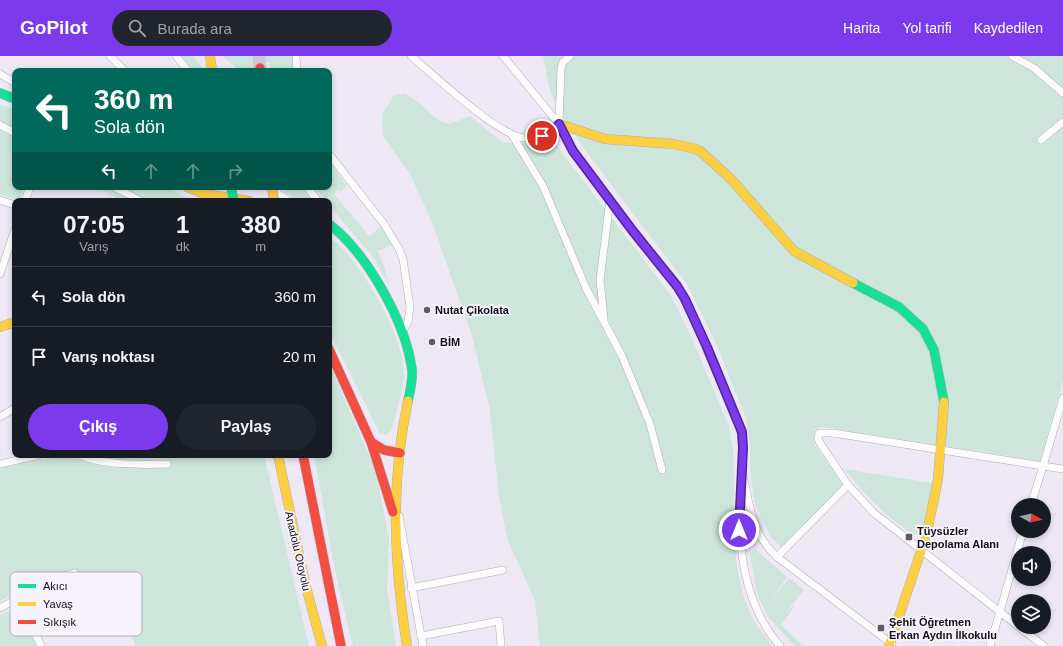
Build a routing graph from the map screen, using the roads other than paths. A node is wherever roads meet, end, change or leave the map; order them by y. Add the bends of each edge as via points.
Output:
1 (110, 56) edge
2 (176, 56) edge
3 (210, 56) edge
4 (296, 56) edge
5 (411, 56) edge
6 (503, 56) edge
7 (570, 56) edge
8 (1012, 56) edge
9 (122, 68) edge
10 (186, 68) edge
11 (212, 68) edge
12 (297, 68) edge
13 (0, 74) edge
14 (12, 82) edge
15 (0, 93) edge
16 (1063, 93) edge
17 (12, 98) edge
18 (1063, 122) edge
19 (559, 124) junction
20 (0, 125) edge
21 (12, 131) edge
22 (512, 135) junction
23 (1041, 140) dead end
24 (332, 158) edge
25 (120, 190) edge
26 (195, 190) edge
27 (272, 190) edge
28 (309, 190) edge
29 (135, 198) edge
30 (223, 198) edge
31 (284, 198) edge
32 (316, 198) edge
33 (0, 200) edge
34 (610, 200) junction
35 (12, 205) edge
36 (332, 225) edge
37 (12, 238) edge
38 (0, 274) edge
39 (12, 323) edge
40 (0, 327) edge
41 (606, 327) junction
42 (402, 332) junction
43 (332, 356) edge
44 (1063, 398) edge
45 (12, 410) edge
46 (0, 417) edge
47 (371, 442) junction
48 (941, 450) junction
49 (400, 453) junction
50 (26, 458) edge
51 (91, 458) edge
52 (279, 458) edge
53 (304, 458) edge
54 (0, 464) edge
55 (167, 464) dead end
56 (1043, 466) junction
57 (742, 469) junction
58 (1063, 469) edge
59 (662, 470) dead end
60 (848, 486) junction
61 (1033, 498) edge
62 (396, 500) junction
63 (396, 522) junction
64 (1021, 538) edge
65 (921, 551) junction
66 (777, 557) junction
67 (503, 570) dead end
68 (411, 588) junction
69 (10, 603) edge
70 (0, 608) edge
71 (999, 612) junction
72 (1011, 621) edge
73 (1028, 634) edge
74 (36, 636) edge
75 (421, 636) junction
76 (891, 645) edge
77 (41, 646) edge
78 (322, 646) edge
79 (341, 646) edge
80 (407, 646) edge
81 (423, 646) edge
82 (502, 646) edge
83 (780, 646) edge
84 (990, 646) edge
85 (1044, 646) edge

1 - 9 street
2 - 10 street
3 - 11 main road
4 - 12 street
5 - 22 street via 485,118
6 - 19 street
7 - 19 street via 561,68
8 - 16 street via 1034,68
13 - 14 street
15 - 17 main road
18 - 23 street
19 - 22 street via 542,136 522,138
19 - 34 street via 573,151
19 - 48 main road via 605,139 674,144 698,150 731,179 794,251 907,313 923,329 934,350 938,366 944,400
20 - 21 street
22 - 41 street via 543,186 586,288
24 - 42 street via 384,224 399,249 403,259 410,307 408,322
25 - 29 street
26 - 30 main road
27 - 31 street
28 - 32 street
33 - 35 street
34 - 41 street via 600,280
34 - 57 street via 677,286 692,312 739,425 743,439
36 - 42 main road via 365,261
37 - 38 street
39 - 40 main road
41 - 59 street via 622,356 650,424
42 - 49 main road via 412,377
43 - 47 main road
44 - 56 street
45 - 46 street
47 - 49 main road via 384,450
47 - 63 main road
48 - 56 street
48 - 60 street via 833,433 819,434 820,443
48 - 65 main road via 932,514
49 - 62 main road
50 - 54 street
51 - 55 street via 132,464
52 - 78 main road, Anadolu Otoyolu via 305,583
53 - 79 main road, Anadolu Otoyolu
56 - 58 street
56 - 61 street
57 - 66 street via 756,530 763,543
57 - 83 street via 739,530 747,580 759,614
60 - 65 street via 874,514
60 - 66 street
62 - 63 main road
62 - 68 street
63 - 80 main road via 400,596
64 - 71 street
65 - 71 street
65 - 76 main road
66 - 76 street
67 - 68 street
68 - 75 street
69 - 70 street
71 - 72 street
71 - 84 street
73 - 85 street
74 - 77 street
75 - 81 street
75 - 82 street via 498,621

